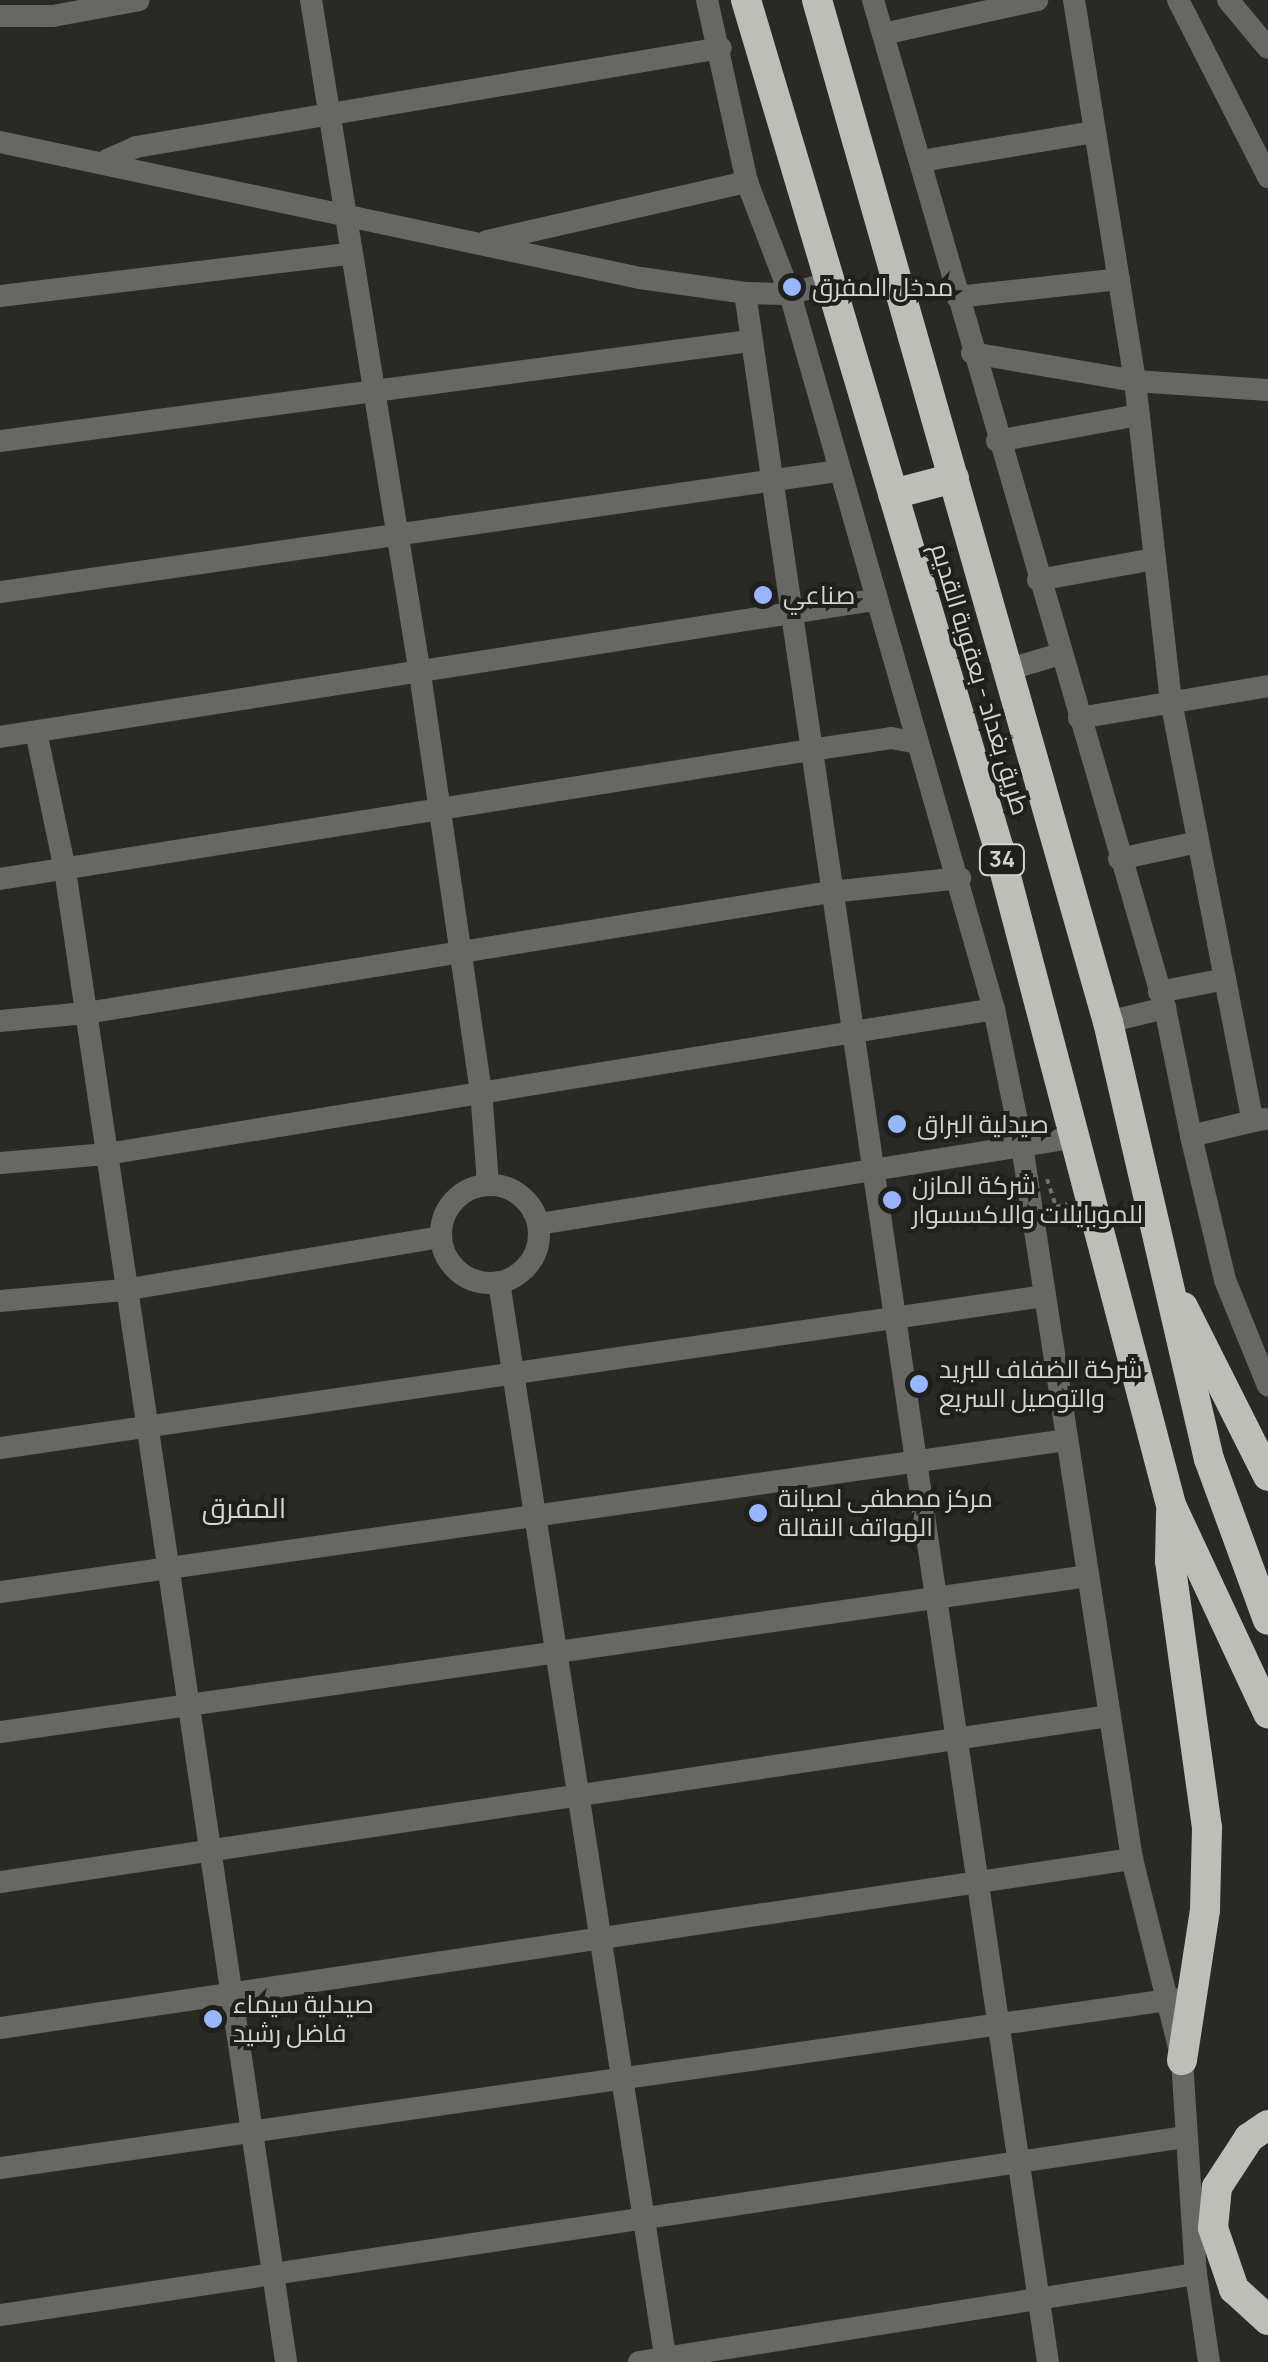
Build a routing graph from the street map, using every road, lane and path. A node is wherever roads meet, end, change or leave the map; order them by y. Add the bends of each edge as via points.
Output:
1 (140, 0) edge
2 (311, 0) edge
3 (707, 0) edge
4 (746, 0) edge
5 (818, 0) edge
6 (873, 0) edge
7 (1037, 0) edge
8 (1074, 0) edge
9 (1178, 0) edge
10 (1228, 0) edge
11 (0, 16) edge
12 (883, 34) junction
13 (721, 48) junction
14 (1268, 48) edge
15 (326, 114) junction
16 (1095, 132) junction
17 (0, 142) edge
18 (107, 160) junction
19 (920, 162) junction
20 (1268, 178) edge
21 (747, 182) junction
22 (344, 218) junction
23 (477, 244) junction
24 (349, 254) junction
25 (1119, 279) junction
26 (830, 282) junction
27 (745, 293) junction
28 (790, 294) junction
29 (0, 296) edge
30 (957, 297) junction
31 (749, 341) junction
32 (972, 353) junction
33 (1135, 380) junction
34 (1268, 390) edge
35 (371, 394) junction
36 (1139, 416) junction
37 (997, 440) junction
38 (0, 441) edge
39 (838, 471) junction
40 (954, 478) junction
41 (770, 482) junction
42 (893, 494) junction
43 (394, 536) junction
44 (1155, 559) junction
45 (1038, 580) junction
46 (0, 592) edge
47 (874, 600) junction
48 (790, 612) junction
49 (1060, 654) junction
50 (1007, 670) junction
51 (420, 674) junction
52 (1268, 686) edge
53 (1170, 700) junction
54 (1079, 718) junction
55 (36, 732) junction
56 (0, 737) edge
57 (913, 742) junction
58 (810, 750) junction
59 (437, 813) junction
60 (1198, 842) junction
61 (1118, 859) junction
62 (64, 870) junction
63 (960, 878) junction
64 (0, 879) edge
65 (831, 892) junction
66 (458, 954) junction
67 (1225, 978) junction
68 (1162, 1000) junction
69 (994, 1009) junction
70 (86, 1013) junction
71 (0, 1020) edge
72 (1108, 1022) junction
73 (852, 1033) junction
74 (482, 1090) junction
75 (1260, 1120) edge
76 (1191, 1136) junction
77 (1070, 1138) junction
78 (1022, 1146) junction
79 (107, 1154) junction
80 (0, 1163) edge
81 (870, 1170) junction
82 (1050, 1178) dead end
83 (488, 1184) junction
84 (1056, 1207) dead end
85 (539, 1224) junction
86 (440, 1237) junction
87 (1157, 1255) junction
88 (499, 1282) junction
89 (124, 1290) junction
90 (1045, 1296) junction
91 (0, 1301) edge
92 (894, 1318) junction
93 (514, 1374) junction
94 (1268, 1386) edge
95 (147, 1426) junction
96 (1067, 1440) junction
97 (0, 1448) edge
98 (915, 1462) junction
99 (1268, 1476) edge
100 (1171, 1505) junction
101 (536, 1516) junction
102 (170, 1568) junction
103 (1088, 1576) junction
104 (0, 1592) edge
105 (935, 1598) junction
106 (1268, 1620) edge
107 (556, 1652) junction
108 (189, 1705) junction
109 (1268, 1713) edge
110 (1110, 1716) junction
111 (0, 1732) edge
112 (956, 1739) junction
113 (579, 1796) junction
114 (210, 1850) junction
115 (1132, 1860) junction
116 (0, 1882) edge
117 (977, 1882) junction
118 (601, 1938) junction
119 (232, 1994) junction
120 (1195, 1996) junction
121 (1163, 2000) junction
122 (998, 2024) junction
123 (0, 2028) edge
124 (1182, 2060) junction
125 (622, 2078) junction
126 (1268, 2125) edge
127 (252, 2132) junction
128 (1186, 2137) junction
129 (1018, 2162) junction
130 (0, 2168) edge
131 (644, 2218) junction
132 (273, 2274) junction
133 (1196, 2274) junction
134 (1039, 2299) junction
135 (0, 2315) edge
136 (1268, 2320) edge
137 (666, 2360) edge
138 (286, 2362) edge
139 (639, 2362) edge
140 (1048, 2362) edge
141 (1209, 2362) edge

1 - 11 street via 53,16
2 - 15 street
3 - 13 street
4 - 26 highway, طريق بغداد - بعقوبة القديم / 34
5 - 40 highway, طريق بغداد - بعقوبة القديم / 34
6 - 12 street
7 - 12 street
8 - 16 street
9 - 20 street
10 - 14 street
12 - 19 street
13 - 15 street
13 - 21 street
15 - 18 street via 136,147
15 - 22 street
16 - 19 street
16 - 25 street
17 - 18 street
18 - 22 street
19 - 30 street
21 - 23 street
21 - 28 street
22 - 23 street
22 - 24 street
23 - 27 street
24 - 29 street
24 - 35 street
25 - 30 street
25 - 33 street
26 - 28 street
26 - 42 highway, طريق بغداد - بعقوبة القديم / 34
27 - 28 street
27 - 31 street
28 - 39 street
30 - 32 street
31 - 35 street
31 - 41 street
32 - 33 street
32 - 37 street
33 - 34 street
33 - 36 street
35 - 38 street
35 - 43 street
36 - 37 street
36 - 44 street
37 - 45 street
39 - 41 street
39 - 47 street
40 - 42 highway
40 - 50 highway, طريق بغداد - بعقوبة القديم / 34
41 - 43 street
41 - 48 street
42 - 77 highway, طريق بغداد - بعقوبة القديم / 34 via 998,846
43 - 46 street
43 - 51 street
44 - 45 street
44 - 53 street
45 - 49 street
47 - 48 street
47 - 57 street
48 - 51 street
48 - 58 street
49 - 50 street
49 - 54 street
50 - 72 highway, طريق بغداد - بعقوبة القديم / 34
51 - 55 street
51 - 59 street
52 - 53 street
53 - 54 street
53 - 60 street
54 - 61 street
55 - 56 street
55 - 62 street
57 - 58 street via 891,738
57 - 63 street via 924,754
58 - 59 street
58 - 65 street
59 - 62 street
59 - 66 street
60 - 61 street
60 - 67 street
61 - 68 street
62 - 64 street
62 - 70 street
63 - 65 street
63 - 69 street
65 - 66 street
65 - 73 street
66 - 70 street
66 - 74 street
67 - 68 street
67 - 75 street
68 - 72 street
68 - 76 street
69 - 73 street
69 - 78 street
70 - 71 street
70 - 79 street
72 - 87 highway, طريق بغداد - بعقوبة القديم / 34
73 - 74 street
73 - 81 street
74 - 79 street
74 - 83 street
75 - 76 street
76 - 94 street via 1224,1280
77 - 78 street
77 - 100 highway, طريق بغداد - بعقوبة القديم / 34
78 - 81 street
78 - 90 street
79 - 80 street
79 - 89 street
81 - 85 street
81 - 92 street
82 - 84 path
83 - 85 street via 526,1199
83 - 86 street via 472,1187 448,1207
85 - 88 street via 532,1261
86 - 88 street via 460,1273
86 - 89 street
87 - 99 highway
87 - 106 highway, طريق بغداد - بعقوبة القديم / 34 via 1209,1460
88 - 93 street
89 - 91 street
89 - 95 street
90 - 92 street
90 - 96 street
92 - 93 street
92 - 98 street
93 - 95 street
93 - 101 street
95 - 97 street
95 - 102 street
96 - 98 street
96 - 103 street
98 - 101 street
98 - 105 street
100 - 109 highway, طريق بغداد - بعقوبة القديم / 34
100 - 120 highway via 1170,1561 1207,1828
101 - 102 street
101 - 107 street
102 - 104 street
102 - 108 street
103 - 105 street
103 - 110 street
105 - 107 street
105 - 112 street
107 - 108 street
107 - 113 street
108 - 111 street
108 - 114 street
110 - 112 street
110 - 115 street
112 - 113 street
112 - 117 street
113 - 114 street
113 - 118 street
114 - 116 street
114 - 119 street
115 - 117 street
115 - 121 street
117 - 118 street
117 - 122 street
118 - 119 street
118 - 125 street
119 - 123 street
119 - 127 street
120 - 121 street
120 - 124 highway
121 - 122 street
121 - 124 street
122 - 125 street
122 - 129 street
124 - 128 street
125 - 127 street
125 - 131 street
126 - 136 highway via 1249,2138 1217,2187 1213,2228 1234,2289
127 - 130 street
127 - 132 street
128 - 129 street
128 - 133 street
129 - 131 street
129 - 134 street
131 - 132 street
131 - 137 street
132 - 135 street
132 - 138 street
133 - 134 street
133 - 141 street
134 - 137 street
134 - 140 street
137 - 139 street

